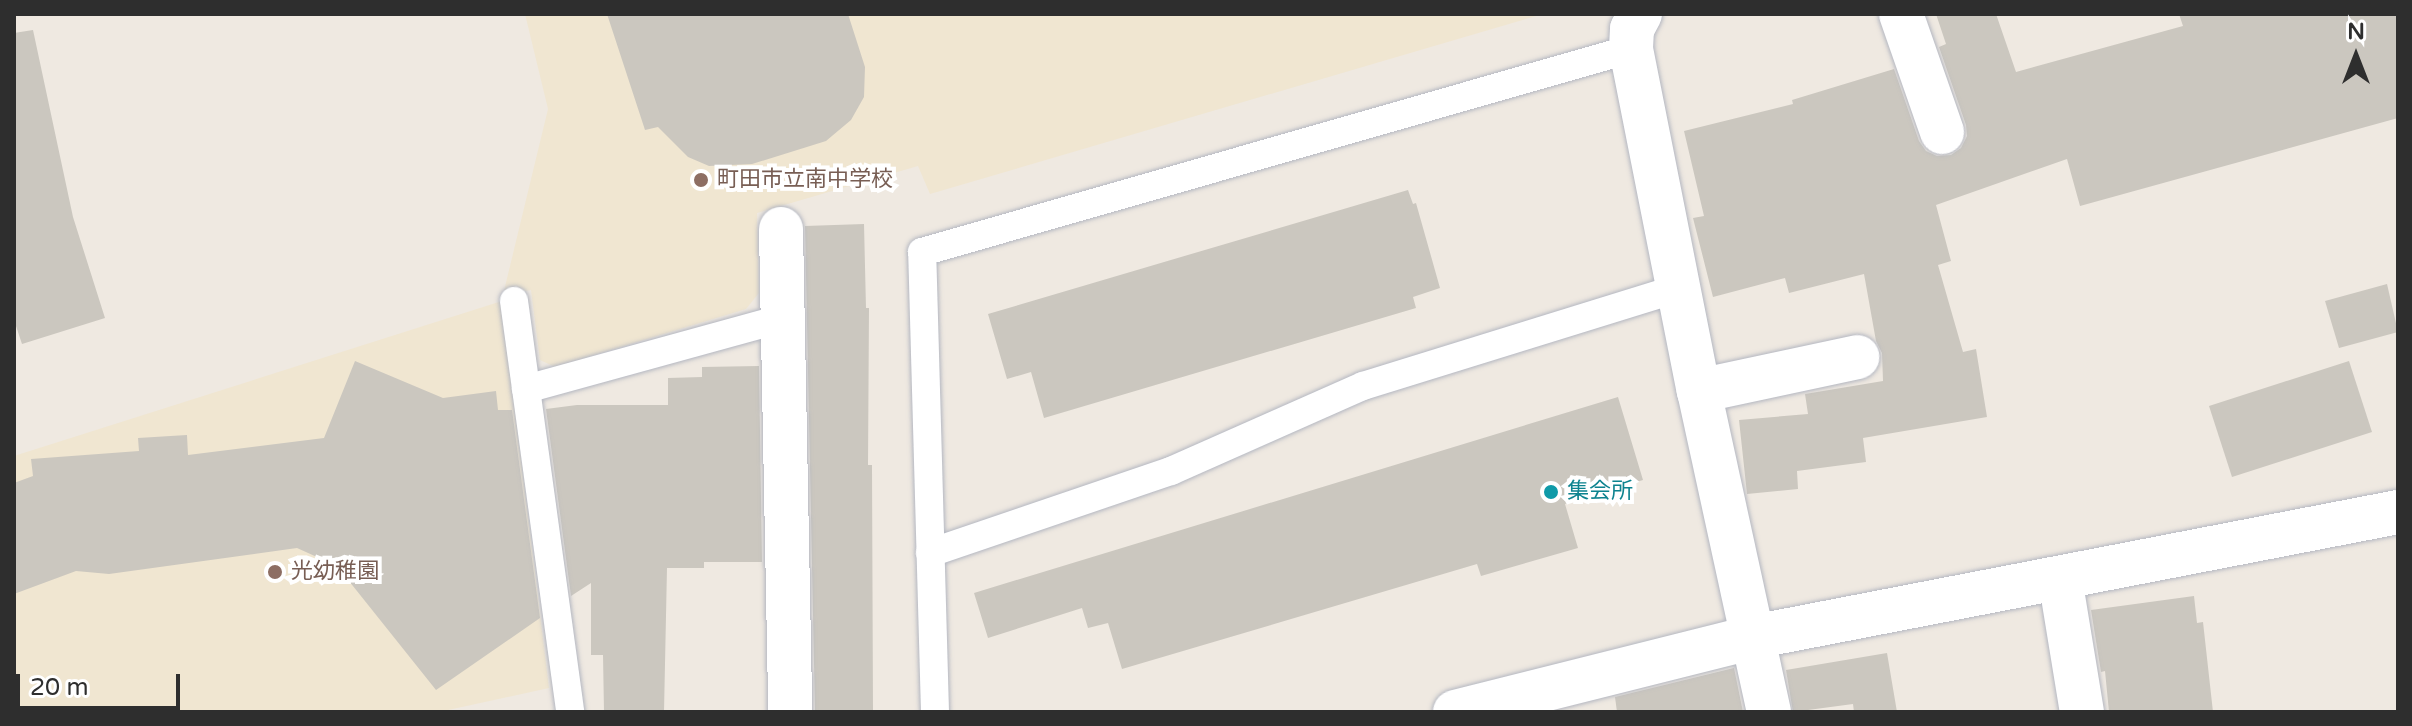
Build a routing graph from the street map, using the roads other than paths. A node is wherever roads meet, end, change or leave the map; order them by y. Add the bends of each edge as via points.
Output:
1 (1901, 14) edge
2 (1635, 31) edge
3 (1942, 132) dead end
4 (781, 229) dead end
5 (1679, 288) junction
6 (514, 301) dead end
7 (783, 318) junction
8 (1857, 357) dead end
9 (526, 389) junction
10 (1699, 391) junction
11 (2398, 512) edge
12 (930, 553) junction
13 (2060, 578) junction
14 (1753, 637) junction
15 (570, 712) edge
16 (790, 712) edge
17 (935, 712) edge
18 (1455, 712) edge
19 (1769, 712) edge
20 (2082, 712) edge

1 - 3 street
2 - 5 street
2 - 12 lane via 922,252
4 - 7 street
5 - 10 street
5 - 12 lane via 1363,386 1171,471
6 - 9 lane
7 - 9 lane
7 - 16 street
8 - 10 street
9 - 15 lane
10 - 14 street
11 - 13 street
12 - 17 lane
13 - 14 street
13 - 20 street
14 - 18 street
14 - 19 street

